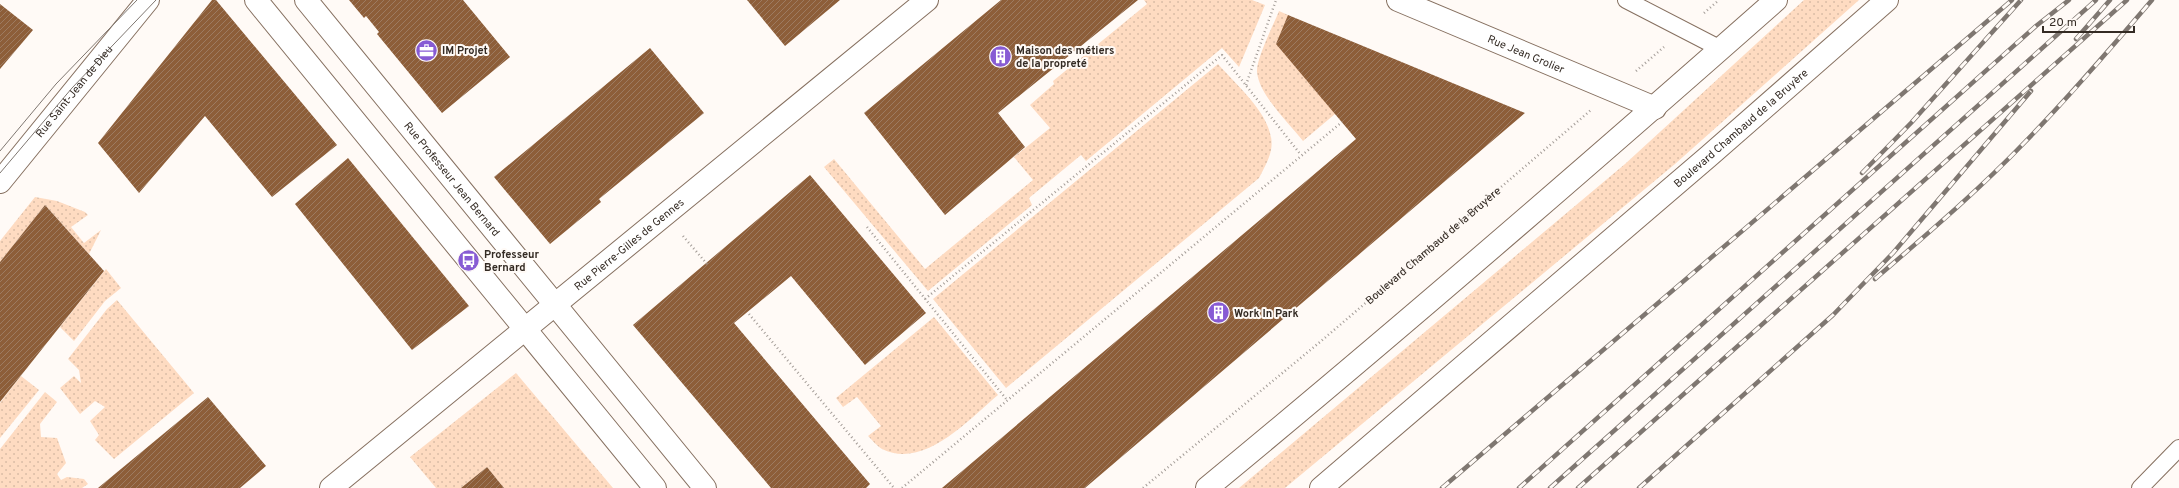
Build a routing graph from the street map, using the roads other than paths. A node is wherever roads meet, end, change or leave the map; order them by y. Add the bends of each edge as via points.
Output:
1 (148, 0) edge
2 (256, 0) edge
3 (306, 0) edge
4 (927, 0) edge
5 (1398, 0) edge
6 (1626, 0) edge
7 (1776, 0) edge
8 (1887, 0) edge
9 (1721, 49) junction
10 (1655, 108) junction
11 (0, 182) edge
12 (555, 305) junction
13 (525, 329) junction
14 (2179, 448) edge
15 (331, 488) edge
16 (655, 488) edge
17 (705, 488) edge
18 (1207, 488) edge
19 (1321, 488) edge
20 (2140, 488) edge

1 - 11 street, Rue Saint-Jean de Dieu
2 - 13 street
3 - 12 street, Rue Professeur Jean Bernard
4 - 12 street, Rue Pierre-Gilles de Gennes
5 - 10 street, Rue Jean Grolier
6 - 9 lane
7 - 9 street
8 - 19 street, Boulevard Chambaud de la Bruyère
9 - 10 street
10 - 18 street
12 - 13 street, Rue Pierre-Gilles de Gennes
12 - 17 street, Rue Professeur Jean Bernard
13 - 15 street, Rue Pierre-Gilles de Gennes
13 - 16 street
14 - 20 lane

